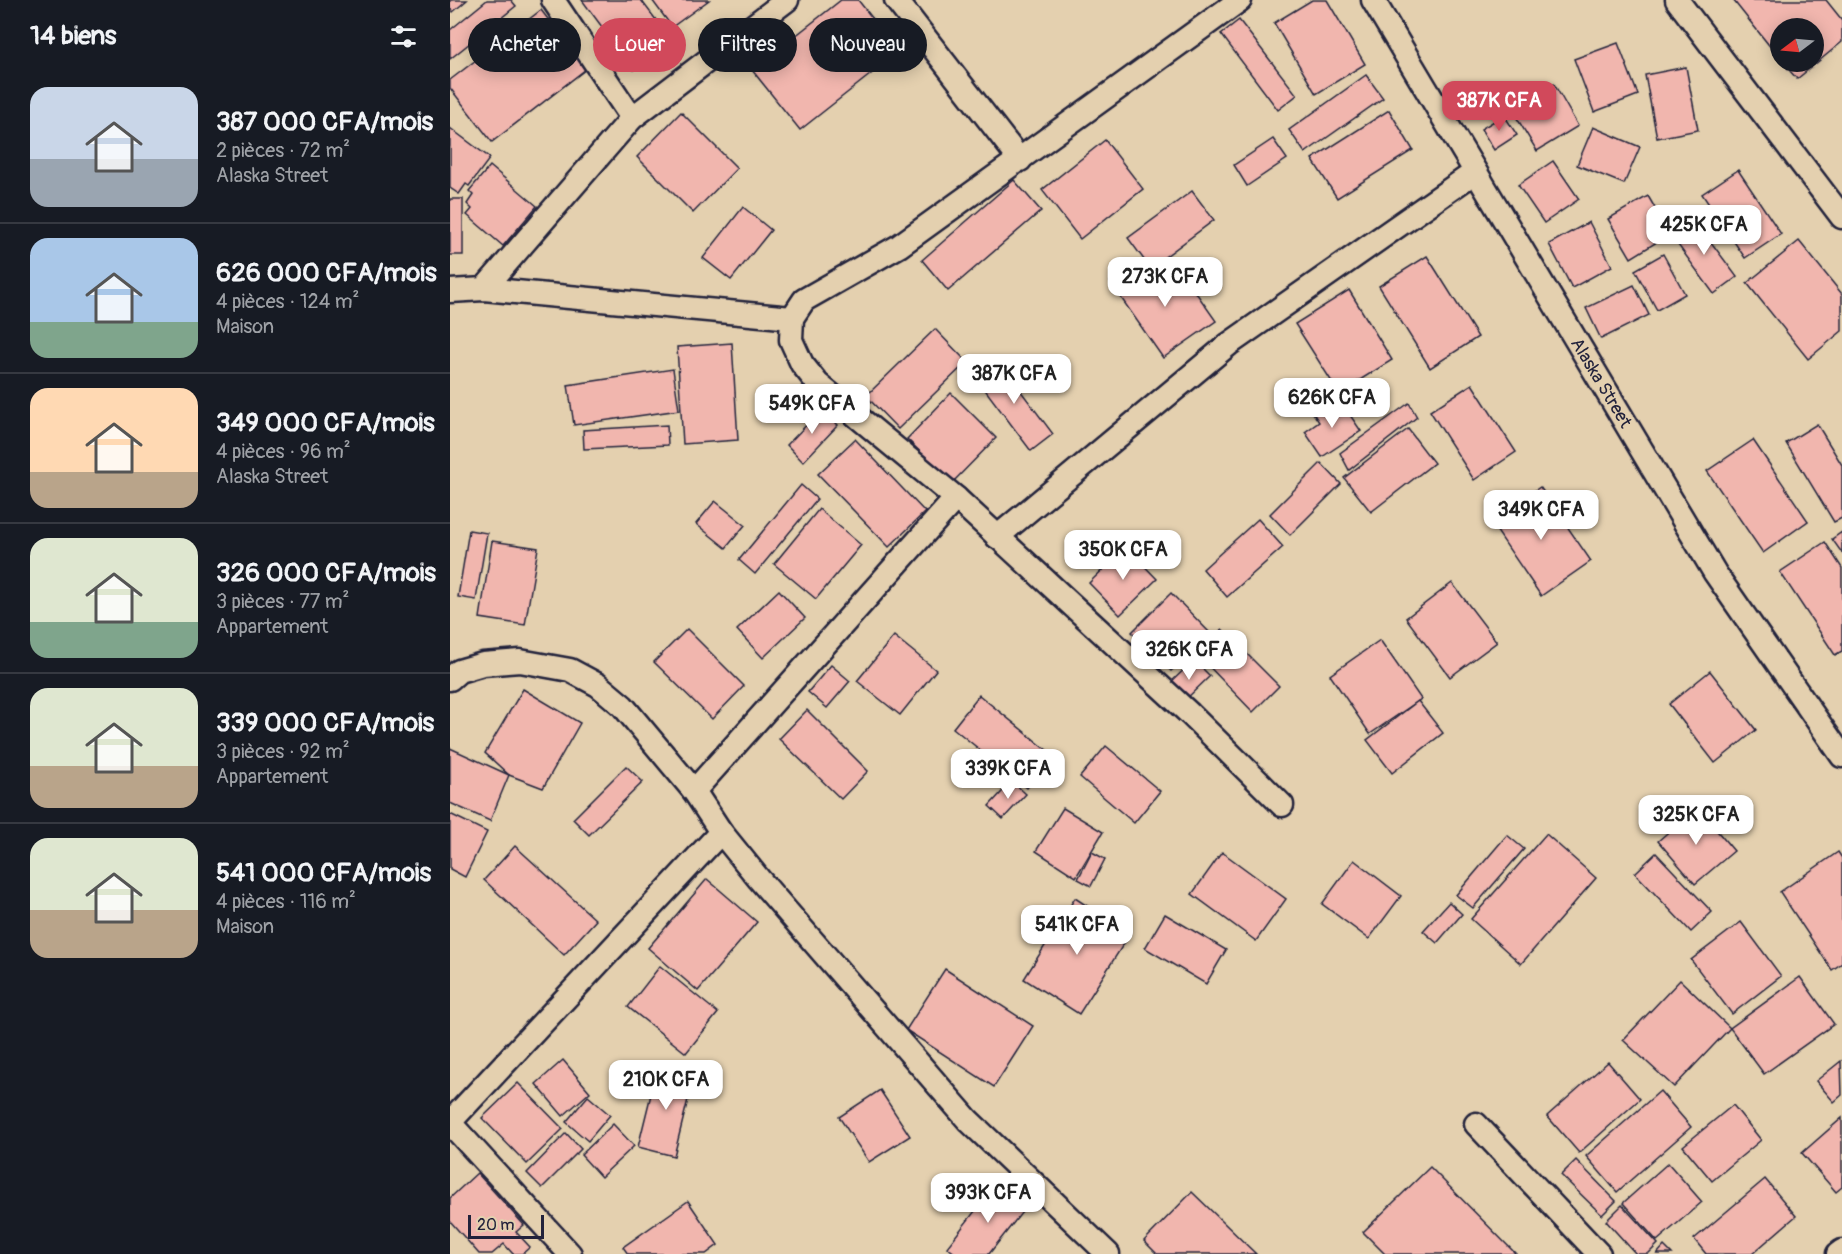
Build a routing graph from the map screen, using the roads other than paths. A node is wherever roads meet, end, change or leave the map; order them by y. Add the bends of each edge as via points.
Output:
1 (553, 0) edge
2 (787, 0) edge
3 (896, 0) edge
4 (1240, 0) edge
5 (1373, 0) edge
6 (1677, 0) edge
7 (632, 118) junction
8 (1020, 160) junction
9 (1475, 172) junction
10 (1842, 217) edge
11 (484, 289) junction
12 (450, 291) edge
13 (792, 318) junction
14 (956, 498) junction
15 (997, 537) junction
16 (453, 672) edge
17 (1842, 756) edge
18 (694, 791) junction
19 (1282, 805) dead end
20 (722, 832) junction
21 (450, 1122) edge
22 (1476, 1124) dead end
23 (1842, 1251) edge
24 (570, 1254) edge
25 (1108, 1254) edge
26 (1599, 1254) edge
27 (1838, 1254) edge

1 - 7 street
2 - 7 street
3 - 8 street
4 - 8 street
5 - 9 street, Alaska Street
6 - 10 street
7 - 11 street
8 - 13 street via 899,246 804,300
9 - 15 street via 1230,344
9 - 17 street, Alaska Street via 1715,573
11 - 12 street
11 - 13 street
13 - 14 street via 791,340 802,364 818,384
14 - 15 street
14 - 18 street
15 - 19 street via 1190,714
16 - 18 street via 483,664 520,661 570,670 598,685 623,706
18 - 20 street
20 - 21 street
20 - 25 street via 968,1120
21 - 24 street
22 - 26 street
23 - 27 street

